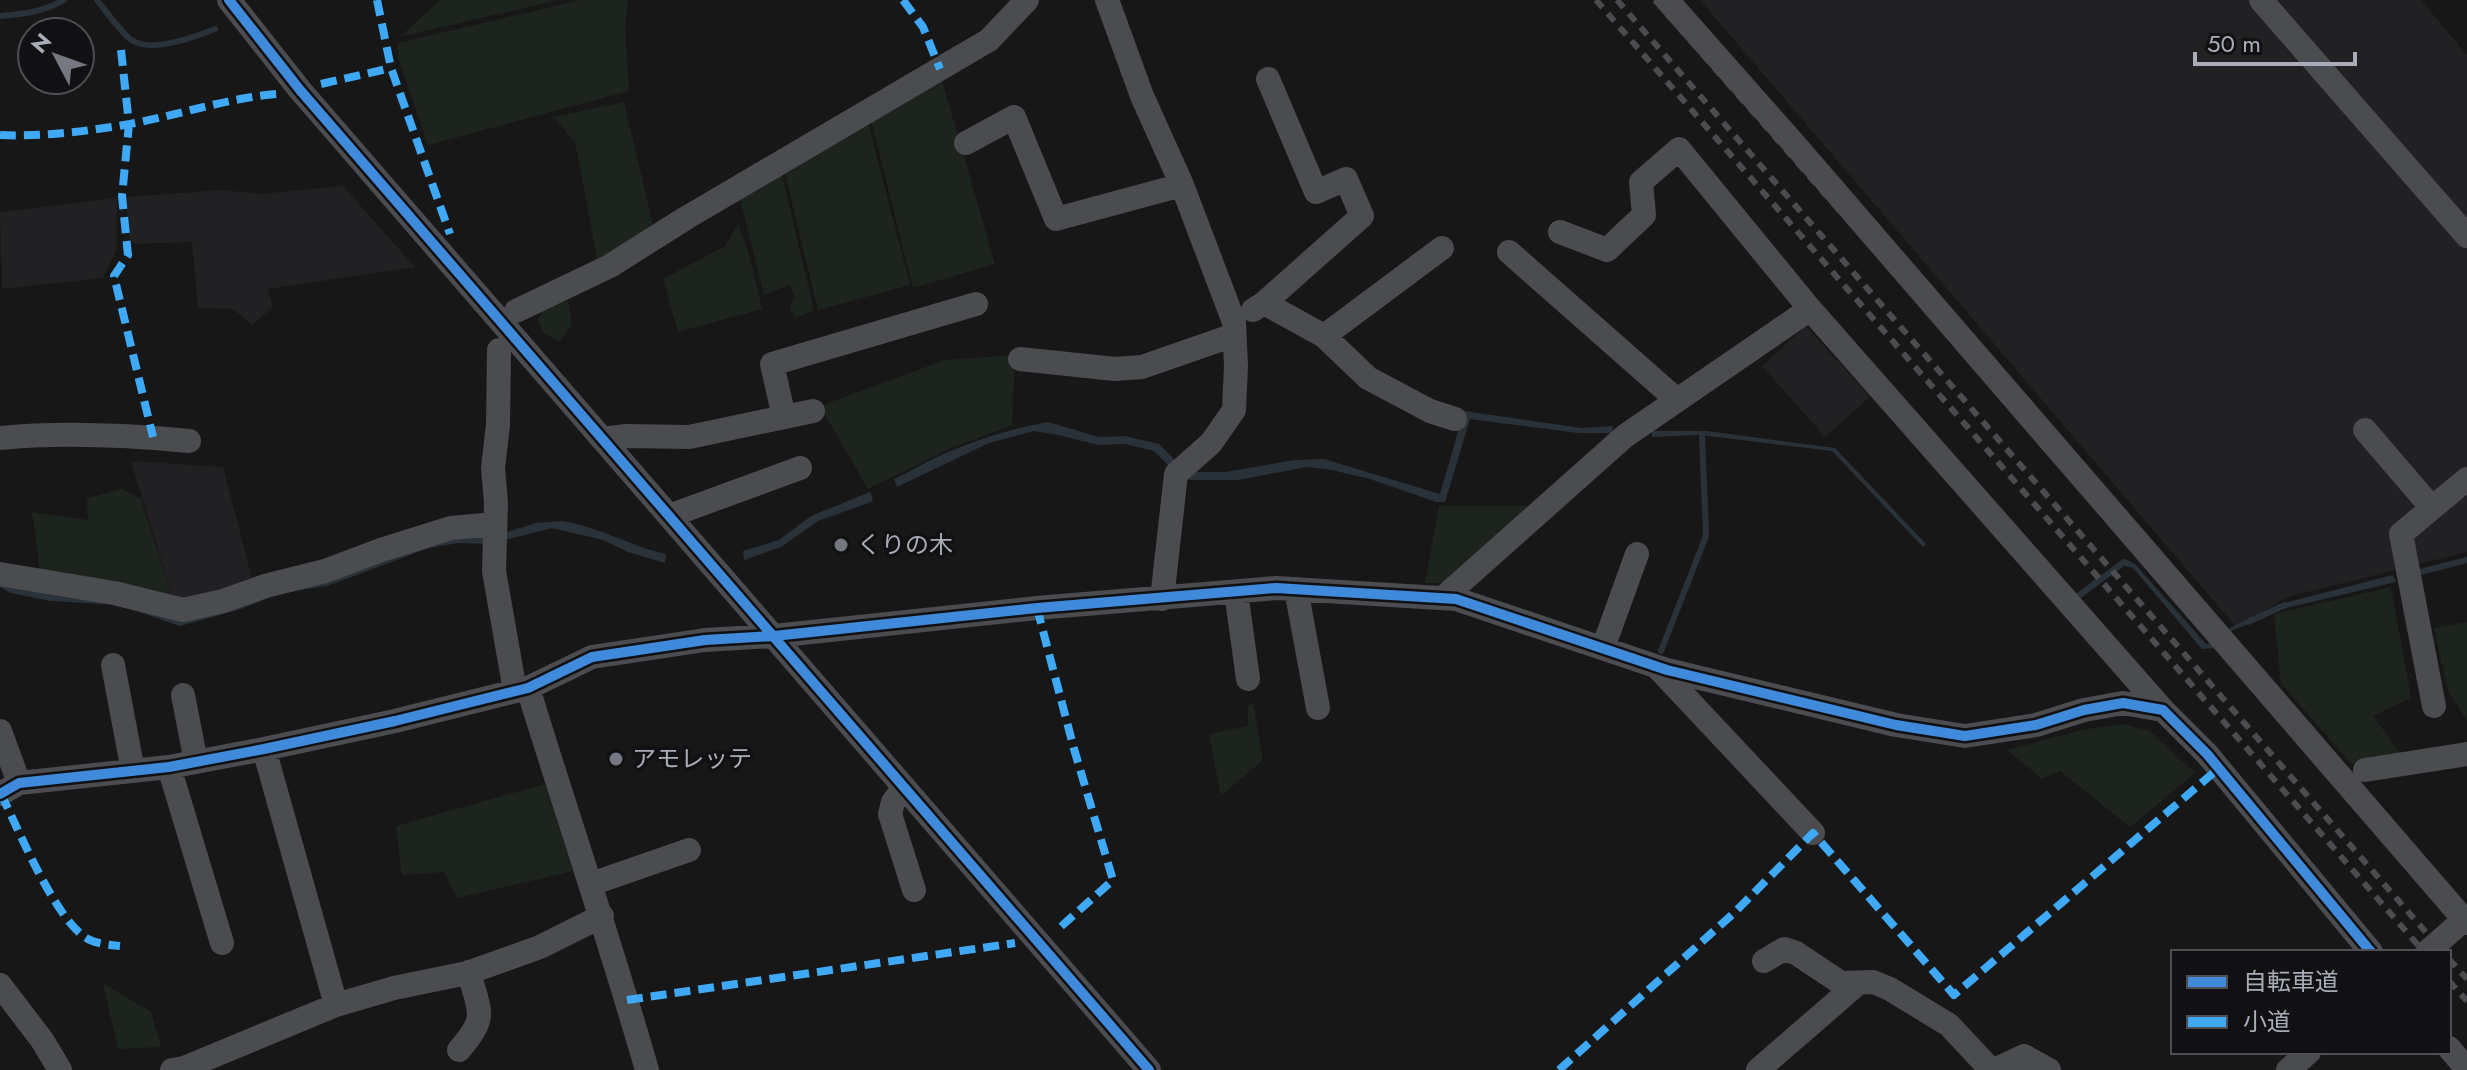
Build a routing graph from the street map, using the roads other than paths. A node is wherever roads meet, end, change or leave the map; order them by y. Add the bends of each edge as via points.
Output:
1 (229, 0) edge
2 (1027, 0) edge
3 (1107, 0) edge
4 (1667, 0) edge
5 (2261, 0) edge
6 (1268, 79) dead end
7 (966, 143) dead end
8 (1182, 185) junction
9 (1560, 232) dead end
10 (2467, 236) edge
11 (1442, 248) dead end
12 (1509, 252) dead end
13 (1264, 303) junction
14 (976, 304) dead end
15 (1810, 309) junction
16 (516, 311) dead end
17 (1234, 328) junction
18 (1324, 336) junction
19 (499, 350) dead end
20 (1020, 359) dead end
21 (1677, 400) junction
22 (813, 411) dead end
23 (784, 417) junction
24 (1455, 419) dead end
25 (2365, 430) dead end
26 (0, 438) edge
27 (602, 439) junction
28 (189, 441) dead end
29 (800, 468) dead end
30 (2467, 479) edge
31 (2432, 508) junction
32 (669, 516) junction
33 (495, 524) junction
34 (1637, 554) dead end
35 (0, 574) edge
36 (1296, 589) junction
37 (1236, 592) junction
38 (1443, 598) junction
39 (1162, 599) junction
40 (774, 636) junction
41 (1603, 648) junction
42 (113, 665) dead end
43 (1657, 667) junction
44 (1248, 679) dead end
45 (521, 689) junction
46 (183, 695) dead end
47 (2434, 706) dead end
48 (1318, 708) dead end
49 (2163, 710) junction
50 (0, 731) edge
51 (264, 749) junction
52 (2467, 754) edge
53 (196, 762) junction
54 (169, 767) junction
55 (2365, 770) dead end
56 (133, 771) junction
57 (904, 787) junction
58 (10, 789) edge
59 (1813, 833) dead end
60 (689, 850) dead end
61 (591, 884) junction
62 (914, 890) dead end
63 (602, 916) junction
64 (2466, 920) edge
65 (222, 943) dead end
66 (2369, 950) edge
67 (2429, 950) edge
68 (1764, 961) dead end
69 (469, 972) junction
70 (0, 985) edge
71 (1856, 985) junction
72 (336, 1005) junction
73 (459, 1050) dead end
74 (2451, 1050) edge
75 (2467, 1069) edge
76 (60, 1070) edge
77 (175, 1070) edge
78 (647, 1070) edge
79 (1149, 1070) edge
80 (1758, 1070) edge
81 (1992, 1070) edge
82 (2049, 1070) edge

1 - 27 street via 300,90
2 - 16 street via 989,40 610,266
3 - 8 street
4 - 64 street
5 - 10 street
6 - 13 street via 1316,192 1346,179 1362,216
7 - 8 street via 1014,117 1056,219
8 - 17 street
9 - 15 street via 1607,250 1644,215 1641,182 1679,149
11 - 18 street
12 - 21 street
13 - 17 street
13 - 18 street
14 - 23 street via 772,364
15 - 21 street
15 - 49 street
17 - 20 street via 1142,367
17 - 39 street via 1234,410 1211,443 1176,474
18 - 24 street via 1368,378
19 - 33 street
21 - 38 street via 1625,436
22 - 23 street
23 - 27 street via 689,437
25 - 31 street
26 - 28 street
27 - 32 street
29 - 32 street
30 - 31 street
31 - 47 street via 2401,534
32 - 40 street
33 - 35 street via 451,528 325,571 183,610
33 - 45 street via 494,571
34 - 41 street
36 - 37 street
36 - 38 street
36 - 48 street
37 - 39 street
37 - 44 street
38 - 41 street
39 - 40 street
40 - 45 street via 592,657
40 - 57 street
41 - 43 street
42 - 56 street
43 - 49 street via 1896,725 1965,736 2123,703
43 - 59 street
45 - 51 street
45 - 61 street
46 - 53 street
49 - 66 street via 2207,754
50 - 58 street
51 - 53 street
51 - 72 street
52 - 55 street
53 - 54 street
54 - 56 street
54 - 65 street
56 - 58 street
57 - 62 street via 890,814
57 - 79 street
60 - 61 street
61 - 63 street
63 - 69 street via 540,947
63 - 78 street
64 - 67 street
68 - 71 street via 1784,949 1841,983
69 - 72 street
69 - 73 street via 480,1017 476,1031
70 - 76 street
71 - 80 street
71 - 81 street via 1873,982 1890,989 1949,1025
72 - 77 street
74 - 75 street
81 - 82 street via 2024,1056

